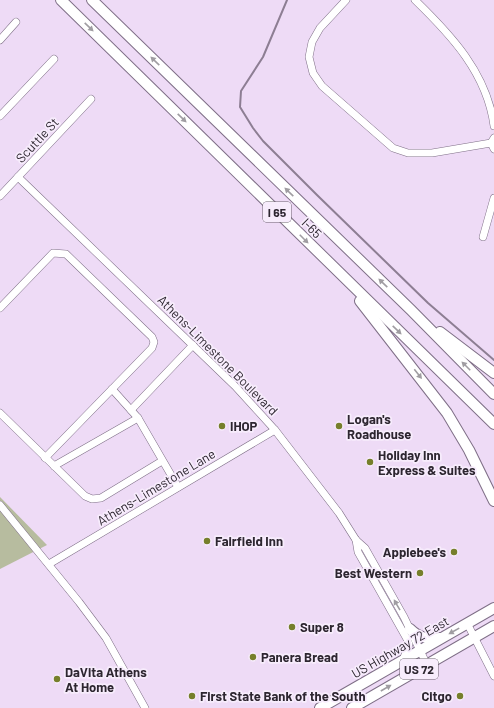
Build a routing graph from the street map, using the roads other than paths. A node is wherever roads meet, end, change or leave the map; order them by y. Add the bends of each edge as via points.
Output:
1 (61, 0) edge
2 (92, 0) edge
3 (346, 0) edge
4 (415, 0) edge
5 (16, 22) dead end
6 (0, 40) edge
7 (54, 59) dead end
8 (91, 99) dead end
9 (0, 116) edge
10 (494, 126) edge
11 (493, 144) edge
12 (18, 177) junction
13 (0, 196) edge
14 (494, 198) edge
15 (482, 237) dead end
16 (332, 267) junction
17 (0, 308) edge
18 (410, 310) junction
19 (193, 345) junction
20 (494, 373) edge
21 (112, 389) junction
22 (494, 394) edge
23 (131, 410) junction
24 (0, 413) edge
25 (138, 418) junction
26 (494, 424) edge
27 (275, 430) junction
28 (46, 458) junction
29 (162, 461) junction
30 (54, 466) junction
31 (178, 487) junction
32 (494, 501) edge
33 (0, 506) edge
34 (356, 540) junction
35 (49, 564) junction
36 (494, 608) edge
37 (467, 623) junction
38 (494, 626) edge
39 (410, 629) junction
40 (475, 637) junction
41 (440, 638) junction
42 (419, 651) junction
43 (403, 660) junction
44 (427, 665) junction
45 (494, 676) edge
46 (145, 708) edge
47 (320, 708) edge
48 (352, 708) edge

1 -> 16 highway, I-65 / I 65
18 -> 2 highway, I 65
3 - 11 street via 320,28 312,42 309,57 313,73 322,86 393,148 416,154
4 - 10 street via 466,54 484,89
5 - 6 street
7 - 9 street
8 - 12 street, Scuttle St
12 - 13 street, Scuttle St
12 - 19 street, Athens-Limestone Boulevard
14 - 15 street
16 -> 26 highway, I-65 / I 65
16 -> 32 highway via 447,413
17 - 21 street via 53,253 66,254 152,337 154,342 152,348
18 - 20 highway
22 -> 18 highway, I 65
19 - 23 street
19 - 27 street, Athens-Limestone Boulevard
21 - 23 street
21 - 28 street
23 - 25 street
24 - 28 street
25 - 29 street
25 - 30 street
27 - 31 street, Athens-Limestone Lane
27 - 34 street, Athens-Limestone Boulevard
28 - 30 street
29 - 30 street via 101,498 92,499 85,496
29 - 31 street
31 - 35 street, Athens-Limestone Lane
33 - 35 street
39 -> 34 street, Athens-Limestone Boulevard via 365,548
34 - 43 street, Athens-Limestone Boulevard via 358,552 409,644
35 - 46 street via 106,638
36 - 37 highway, US Highway 72 East / US 72
37 - 40 street
37 -> 41 highway, US Highway 72 East / US 72
38 - 40 highway, US 72
39 - 41 highway via 422,638
39 - 42 street, Athens-Limestone Boulevard
40 - 44 highway, US 72
40 - 45 street
41 - 42 highway, US Highway 72 East / US 72
42 - 43 highway, US Highway 72 East / US 72
42 - 44 street, Athens-Limestone Boulevard
43 - 47 highway, US Highway 72 East / US 72
48 -> 44 highway, US 72

